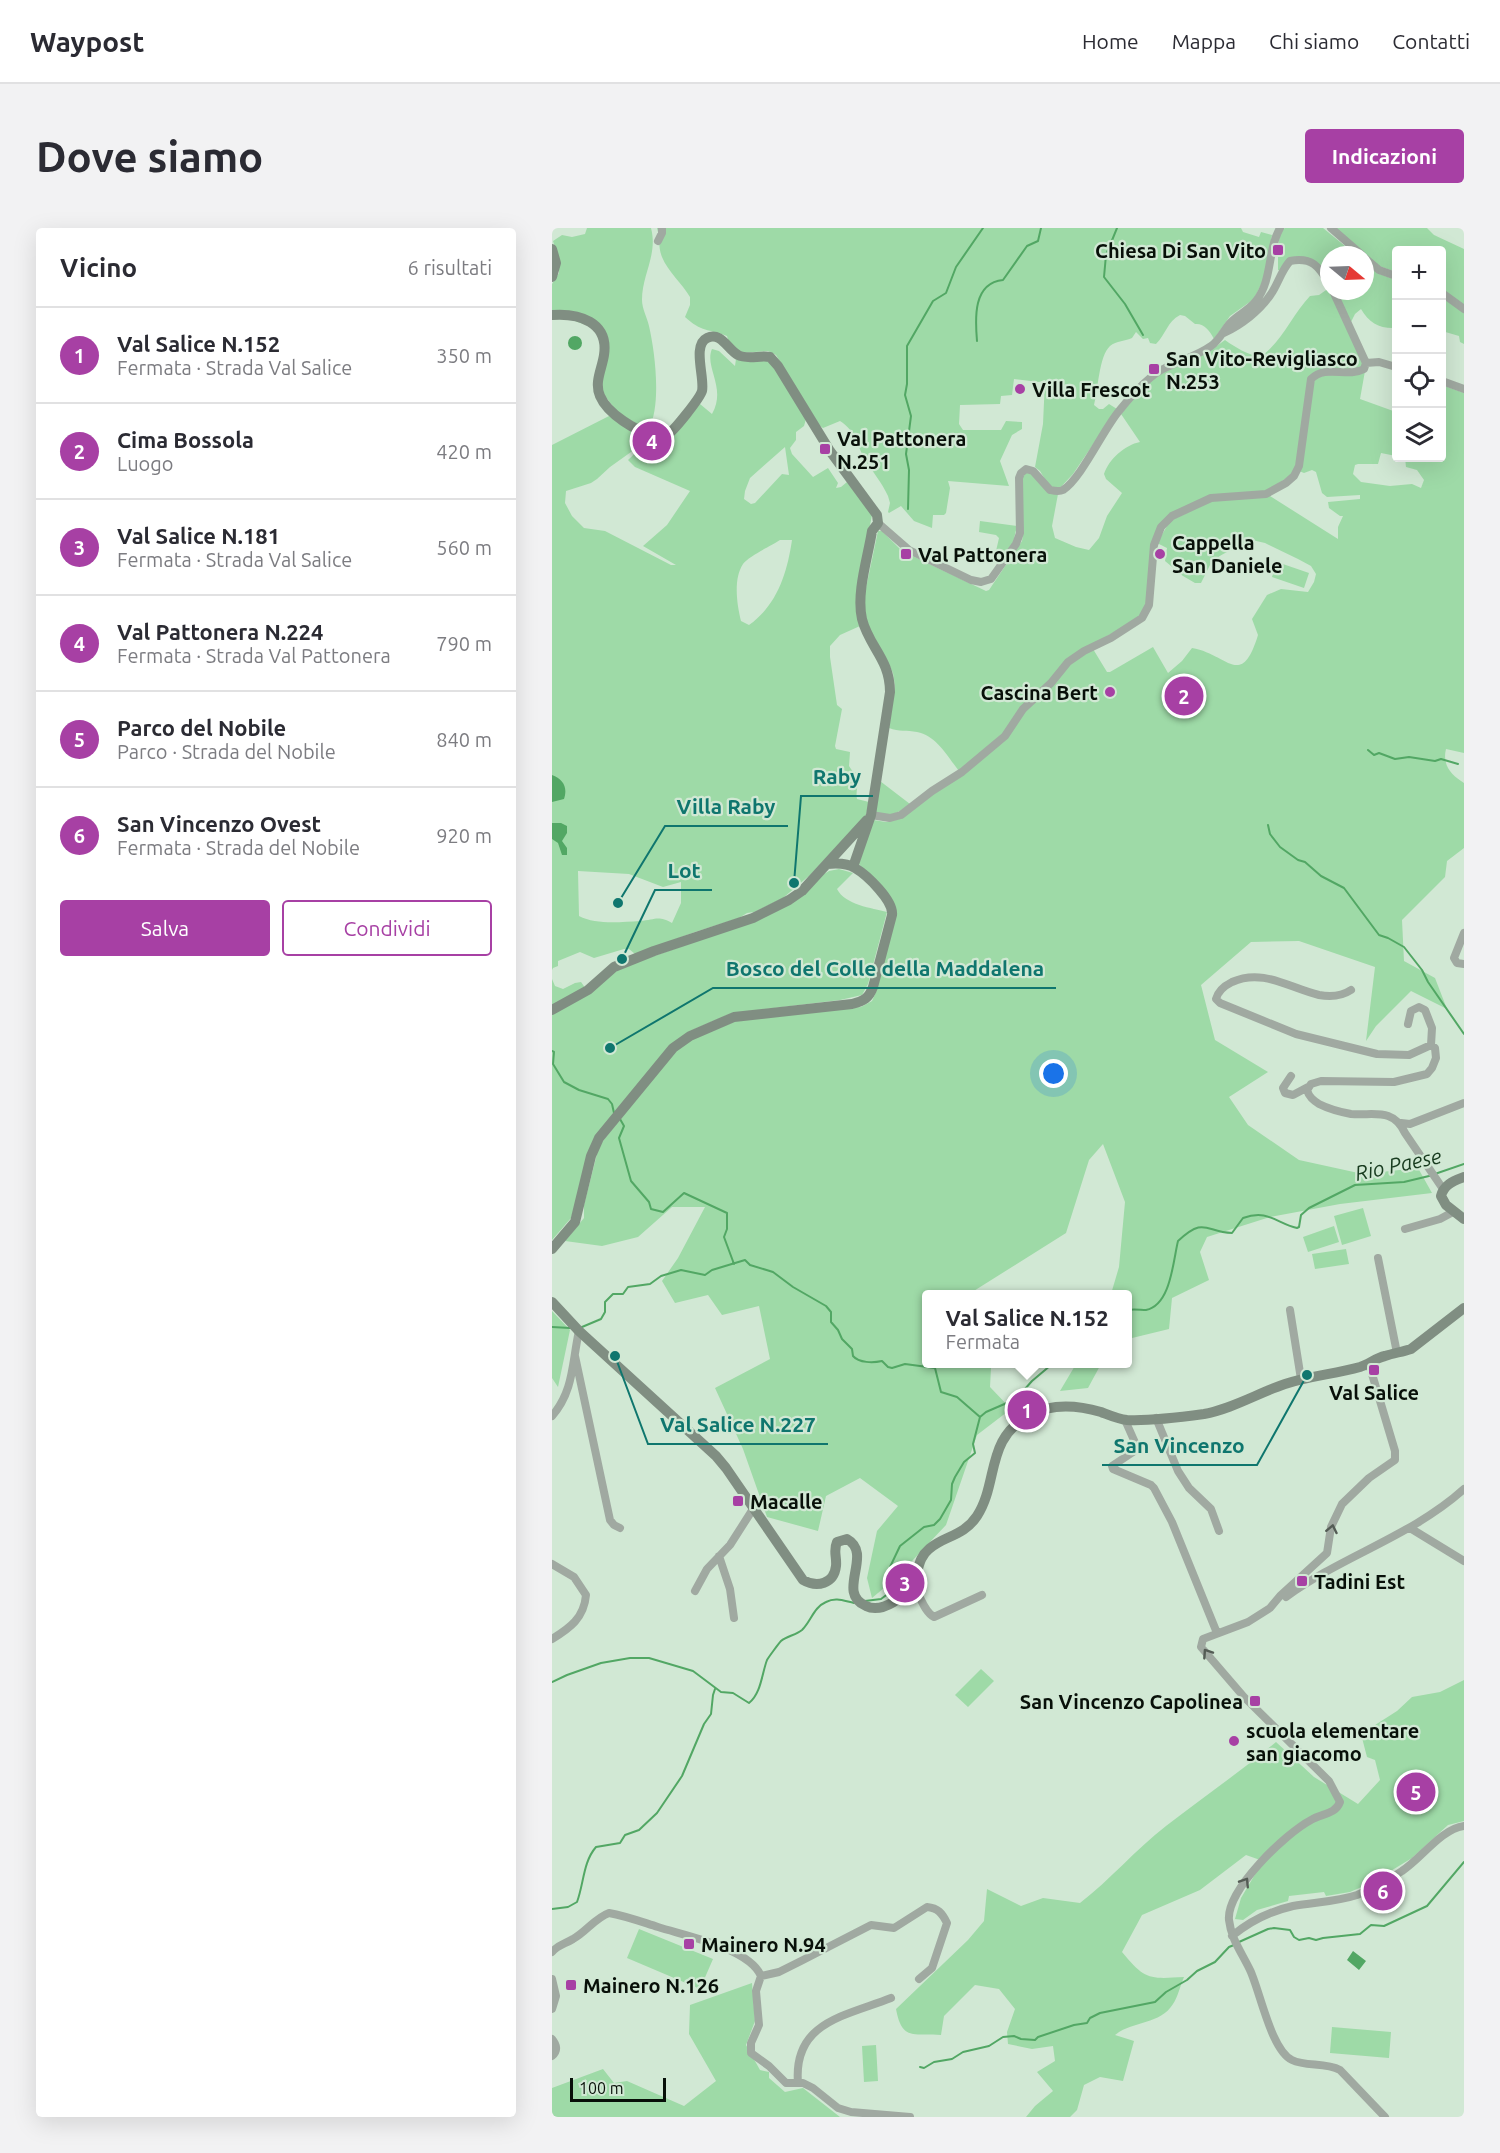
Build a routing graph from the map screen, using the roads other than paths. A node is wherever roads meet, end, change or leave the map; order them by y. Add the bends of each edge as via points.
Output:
1 (662, 228) edge
2 (1280, 228) edge
3 (1331, 228) edge
4 (658, 241) dead end
5 (1352, 246) edge
6 (552, 249) edge
7 (1374, 266) edge
8 (1320, 271) edge
9 (1392, 275) edge
10 (552, 277) edge
11 (1446, 296) edge
12 (1337, 300) edge
13 (1464, 309) edge
14 (552, 315) edge
15 (1222, 333) junction
16 (1366, 363) junction
17 (1392, 366) edge
18 (1446, 382) edge
19 (1464, 389) edge
20 (878, 523) junction
21 (871, 815) junction
22 (827, 864) junction
23 (853, 867) junction
24 (1464, 933) edge
25 (1464, 964) edge
26 (1351, 990) dead end
27 (552, 1010) edge
28 (1408, 1024) dead end
29 (1431, 1045) junction
30 (1291, 1076) dead end
31 (1308, 1087) junction
32 (1464, 1103) edge
33 (1401, 1123) junction
34 (1464, 1177) edge
35 (1443, 1189) junction
36 (1453, 1212) junction
37 (1464, 1219) edge
38 (1405, 1229) dead end
39 (552, 1249) edge
40 (1378, 1258) dead end
41 (552, 1302) edge
42 (1464, 1308) edge
43 (1290, 1310) dead end
44 (576, 1328) junction
45 (1397, 1353) junction
46 (575, 1356) junction
47 (1369, 1364) junction
48 (1301, 1379) junction
49 (552, 1416) edge
50 (1156, 1418) junction
51 (1125, 1420) junction
52 (1464, 1489) edge
53 (753, 1509) junction
54 (620, 1528) dead end
55 (1410, 1528) junction
56 (1219, 1531) dead end
57 (720, 1556) junction
58 (1464, 1561) edge
59 (552, 1564) edge
60 (912, 1584) junction
61 (695, 1591) dead end
62 (982, 1595) dead end
63 (1270, 1608) junction
64 (734, 1618) dead end
65 (1217, 1633) junction
66 (552, 1640) edge
67 (1464, 1826) edge
68 (1234, 1941) junction
69 (552, 1952) edge
70 (761, 1976) junction
71 (552, 1979) edge
72 (919, 1979) dead end
73 (891, 1998) dead end
74 (552, 2009) edge
75 (552, 2039) edge
76 (552, 2056) edge
77 (798, 2083) junction
78 (910, 2117) edge
79 (1385, 2117) edge

1 - 4 street
2 - 15 street via 1264,287 1254,303
3 - 5 street
6 - 10 street via 556,262
7 - 9 street
8 - 15 street via 1306,261 1290,261 1257,310
11 - 13 street
12 - 16 street
14 - 20 street via 578,317 596,326 605,343 598,386 602,400 617,415 654,437 669,434 699,397 700,351 706,338 720,339 742,357 770,357 830,451 877,515
15 - 20 street via 1211,346 1162,370 1142,386 1113,418 1062,490 1050,490 1033,471 1023,470 1019,478 1018,539 986,582 971,580 909,550
16 - 17 street
16 - 21 street via 1358,372 1327,372 1311,379 1299,466 1286,483 1266,494 1211,498 1166,521 1154,545 1149,605 1142,618 1068,662 1023,709 1005,736 962,772 901,814 890,818
18 - 19 street
20 - 21 street via 872,531 860,610 886,666 891,692
21 - 22 street
21 - 23 street
22 - 23 street
22 - 27 street via 789,900 753,918 621,964 588,990
23 - 39 street via 892,907 869,997 852,1004 734,1017 690,1036 666,1056 599,1138 575,1222
24 - 25 street via 1454,958
26 - 29 street via 1320,995 1266,977 1252,977 1228,984 1216,999 1296,1034 1377,1054 1409,1055
28 - 29 street via 1412,1011 1419,1007 1425,1010 1432,1028
29 - 31 street via 1436,1058 1427,1074 1386,1082 1321,1081
30 - 31 street via 1282,1090 1285,1094 1293,1095
31 - 33 street via 1311,1098 1336,1111 1382,1114
32 - 33 street via 1410,1124
33 - 35 street
34 - 35 street
35 - 36 street via 1441,1196
36 - 37 street
36 - 38 street
40 - 45 street
41 - 44 street
42 - 45 street via 1411,1349
43 - 48 street
44 - 46 street
44 - 53 street via 716,1456
45 - 47 street
46 - 49 street via 570,1383
46 - 54 street via 610,1520
47 - 48 street
63 -> 47 street via 1327,1553 1331,1527 1342,1504 1395,1460
48 - 50 street via 1216,1411
50 - 51 street
50 - 56 street via 1178,1471 1211,1509
51 - 60 street via 1068,1406 1040,1410 1023,1419 998,1450 988,1491 976,1517 959,1534 928,1549
51 - 65 street via 1137,1447 1113,1469 1154,1488
52 - 55 street
53 - 57 street
53 - 60 street via 797,1574 809,1583 822,1584 831,1578 837,1542 847,1539 853,1543 858,1559 852,1587 860,1602 872,1608 882,1607
55 - 58 street
55 - 63 street via 1362,1551
57 - 61 street via 707,1569
57 - 64 street
59 - 66 street via 574,1577 586,1595 582,1614
60 - 62 street via 934,1617
63 - 65 street via 1248,1622
68 -> 65 street via 1228,1916 1232,1902 1255,1867 1311,1820 1334,1812 1340,1802 1329,1780 1205,1653 1201,1642
67 - 68 street via 1453,1828 1402,1871 1357,1895 1274,1912 1245,1924
68 - 79 street via 1250,1968 1282,2051 1294,2061 1340,2070
69 - 70 street via 612,1913 718,1946 747,1960
70 - 72 street via 794,1965 871,1925 894,1928 927,1907 940,1911 947,1923 932,1968
70 - 77 street via 756,1991 759,2025 751,2053 786,2083
71 - 74 street via 556,1996
73 - 77 street via 812,2032 798,2058
75 - 76 street via 556,2048
77 - 78 street via 851,2112

